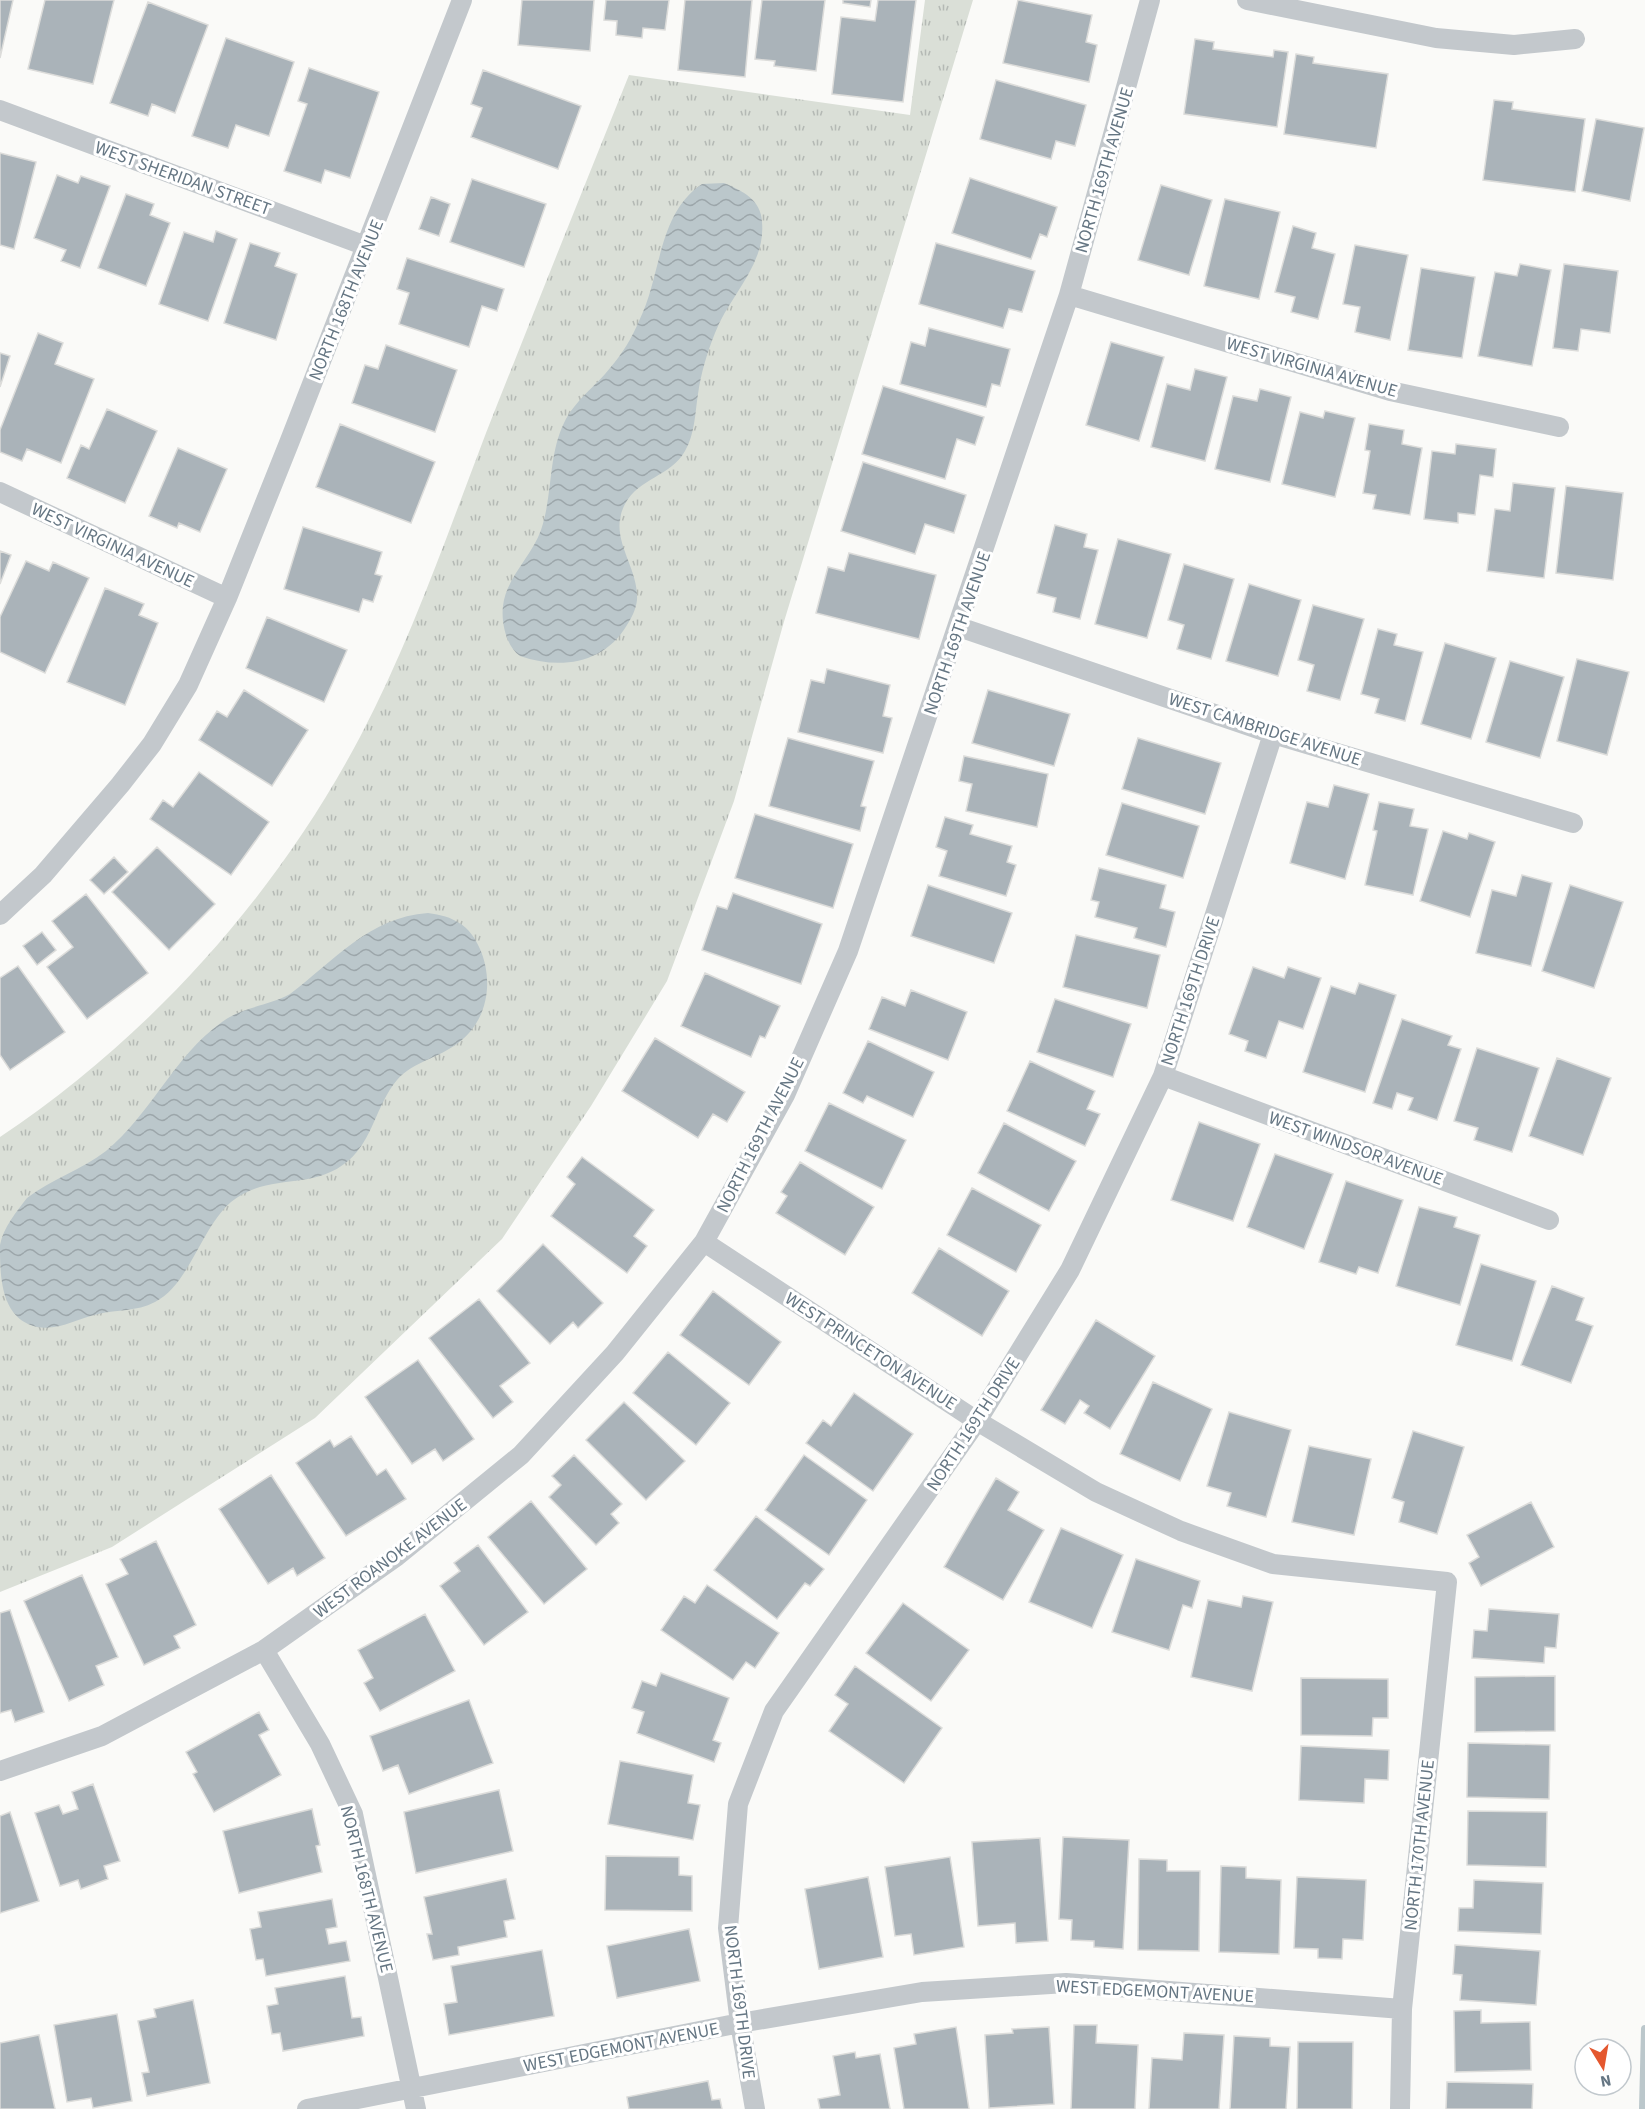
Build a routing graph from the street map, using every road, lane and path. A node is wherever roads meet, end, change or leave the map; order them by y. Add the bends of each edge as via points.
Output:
1 (462, 0) edge
2 (1150, 0) edge
3 (1247, 0) edge
4 (1575, 39) dead end
5 (0, 110) edge
6 (366, 246) junction
7 (1069, 295) junction
8 (1559, 427) dead end
9 (0, 492) edge
10 (227, 598) junction
11 (959, 627) junction
12 (1273, 734) junction
13 (1573, 823) dead end
14 (0, 915) edge
15 (1164, 1076) junction
16 (1549, 1220) dead end
17 (704, 1242) junction
18 (977, 1421) junction
19 (1447, 1582) joint
20 (264, 1650) junction
21 (0, 1771) edge
22 (1402, 2009) junction
23 (740, 2023) junction
24 (412, 2089) junction
25 (308, 2109) edge
26 (416, 2109) edge
27 (755, 2109) edge
28 (1400, 2109) edge

1 - 6 street, NORTH 168TH AVENUE
2 - 7 street, NORTH 169TH AVENUE
3 - 4 street via 1436,38 1514,45
5 - 6 street, WEST SHERIDAN STREET
6 - 10 street, NORTH 168TH AVENUE
7 - 8 street, WEST VIRGINIA AVENUE via 1390,391
7 - 11 street, NORTH 169TH AVENUE
9 - 10 street, WEST VIRGINIA AVENUE
10 - 14 street via 188,685 152,744 79,835
11 - 12 street, WEST CAMBRIDGE AVENUE
11 - 17 street, NORTH 169TH AVENUE via 848,951 785,1095
12 - 13 street, WEST CAMBRIDGE AVENUE
12 - 15 street, NORTH 169TH DRIVE
15 - 16 street, WEST WINDSOR AVENUE
15 - 18 street, NORTH 169TH DRIVE via 1070,1270
17 - 18 street, WEST PRINCETON AVENUE
17 - 20 street, WEST ROANOKE AVENUE via 615,1353 521,1455 397,1556
18 - 19 street, WEST PRINCETON AVENUE via 1096,1492 1181,1531 1273,1564
18 - 23 street, NORTH 169TH DRIVE via 774,1711 738,1804 729,1928
19 - 22 street, NORTH 170TH AVENUE
20 - 21 street, WEST ROANOKE AVENUE via 102,1736
20 - 24 street, NORTH 168TH AVENUE via 320,1744 352,1814
22 - 23 street, WEST EDGEMONT AVENUE via 1066,1983 922,1992
22 - 28 street, NORTH 170TH AVENUE
23 - 24 street, WEST EDGEMONT AVENUE
23 - 27 street, NORTH 169TH DRIVE
24 - 25 street, WEST EDGEMONT AVENUE
24 - 26 street, NORTH 168TH AVENUE

